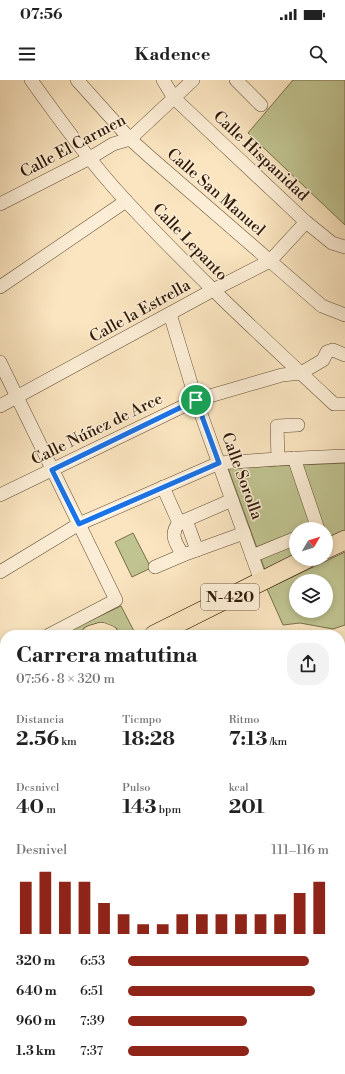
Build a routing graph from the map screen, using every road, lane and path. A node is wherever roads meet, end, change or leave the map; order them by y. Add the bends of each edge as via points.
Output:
1 (31, 80) edge
2 (77, 80) edge
3 (164, 80) edge
4 (193, 80) edge
5 (236, 80) edge
6 (174, 98) junction
7 (261, 105) dead end
8 (130, 139) junction
9 (90, 158) junction
10 (126, 201) junction
11 (0, 204) edge
12 (306, 222) junction
13 (345, 247) edge
14 (270, 261) junction
15 (0, 287) edge
16 (213, 290) junction
17 (170, 314) junction
18 (345, 315) edge
19 (345, 355) edge
20 (0, 362) edge
21 (302, 373) junction
22 (17, 397) junction
23 (196, 400) junction
24 (345, 404) edge
25 (0, 406) edge
26 (298, 424) dead end
27 (345, 456) edge
28 (294, 458) junction
29 (278, 459) junction
30 (219, 463) junction
31 (52, 470) junction
32 (163, 487) junction
33 (0, 495) edge
34 (232, 500) junction
35 (183, 521) junction
36 (316, 522) edge
37 (79, 524) junction
38 (244, 533) junction
39 (345, 540) edge
40 (289, 541) edge
41 (333, 546) edge
42 (197, 550) junction
43 (183, 555) junction
44 (252, 556) junction
45 (292, 566) edge
46 (155, 567) dead end
47 (0, 572) edge
48 (261, 581) junction
49 (94, 630) edge
50 (164, 630) edge

1 - 9 street, Calle Lepanto
2 - 8 street, Calle San Manuel
3 - 6 street, Calle Hispanidad
4 - 6 street, Calle El Carmen
5 - 7 street
6 - 8 street, Calle El Carmen
6 - 12 street, Calle Hispanidad
8 - 9 street, Calle El Carmen via 113,144
8 - 14 street, Calle San Manuel
9 - 10 street, Calle Lepanto
9 - 11 street, Calle El Carmen
10 - 15 street
10 - 16 street, Calle Lepanto
12 - 13 street, Calle Hispanidad via 332,243
12 - 14 street, Calle la Estrella
14 - 16 street, Calle la Estrella
14 - 18 street, Calle San Manuel via 322,306
16 - 17 street, Calle la Estrella
16 - 21 street, Calle Lepanto
17 - 22 street, Calle la Estrella
17 - 23 street, Calle Sorolla
19 - 21 street via 333,350 327,352 323,360
20 - 22 street
21 - 23 street, Calle Núñez de Arce via 282,375
21 - 24 street, Calle Lepanto via 334,404
22 - 25 street, Calle la Estrella
22 - 31 street
23 - 30 street, Calle Sorolla
23 - 31 street, Calle Núñez de Arce
26 - 29 street via 273,426
27 - 28 street
28 - 29 street
28 - 36 street
29 - 30 street
30 - 32 street
30 - 34 street, Calle Sorolla
31 - 33 street, Calle Núñez de Arce
31 - 37 street
32 - 35 street
32 - 37 street
34 - 35 street
34 - 38 street, Calle Sorolla
35 - 42 street
35 - 43 street via 174,528 174,535
37 - 47 street
37 - 49 street via 116,600
38 - 42 street
38 - 44 street, Calle Sorolla
39 - 41 highway
40 - 44 street
42 - 43 street
43 - 46 street
44 - 48 street, Calle Sorolla
45 - 48 highway, N-420
48 - 50 highway, N-420

